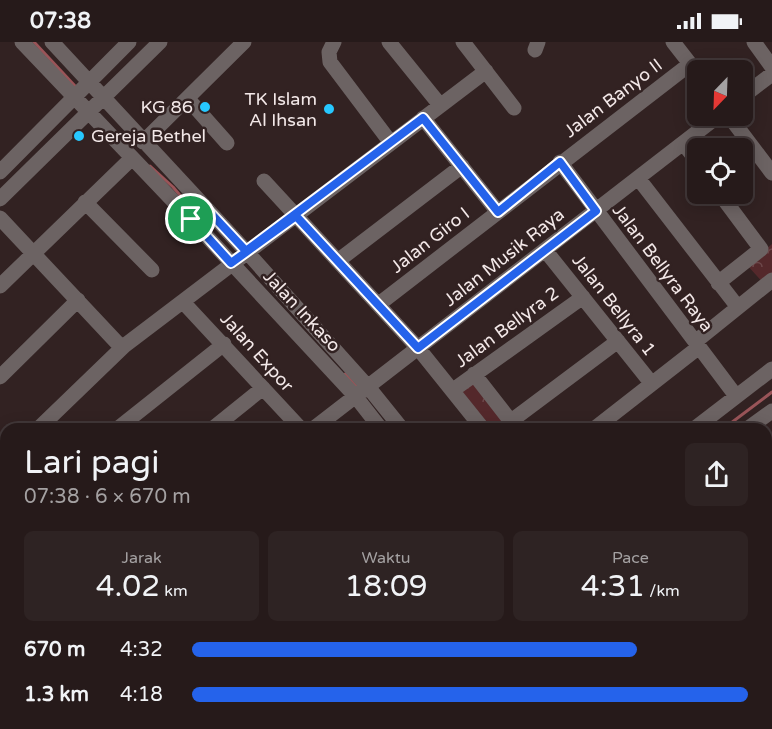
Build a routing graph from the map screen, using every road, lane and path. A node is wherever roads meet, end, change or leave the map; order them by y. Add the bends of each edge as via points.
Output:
1 (22, 42) edge
2 (52, 42) edge
3 (129, 42) edge
4 (160, 42) edge
5 (244, 42) edge
6 (334, 42) edge
7 (389, 42) edge
8 (463, 42) edge
9 (673, 42) edge
10 (754, 42) edge
11 (687, 60) edge
12 (772, 67) edge
13 (486, 71) junction
14 (687, 74) edge
15 (772, 74) edge
16 (753, 89) edge
17 (82, 92) junction
18 (188, 99) junction
19 (95, 105) junction
20 (440, 105) junction
21 (514, 108) dead end
22 (423, 118) junction
23 (705, 126) edge
24 (737, 126) edge
25 (143, 142) junction
26 (227, 143) dead end
27 (391, 143) junction
28 (683, 143) junction
29 (687, 148) edge
30 (132, 159) junction
31 (560, 162) junction
32 (462, 166) junction
33 (0, 172) edge
34 (772, 173) edge
35 (638, 178) junction
36 (264, 181) dead end
37 (0, 199) edge
38 (85, 202) junction
39 (729, 204) edge
40 (596, 211) junction
41 (198, 212) junction
42 (498, 212) junction
43 (296, 216) junction
44 (0, 218) edge
45 (766, 244) edge
46 (545, 250) junction
47 (34, 254) junction
48 (239, 257) junction
49 (339, 260) junction
50 (152, 270) dead end
51 (772, 280) edge
52 (718, 283) junction
53 (0, 286) edge
54 (583, 297) junction
55 (78, 300) junction
56 (183, 302) junction
57 (379, 304) junction
58 (737, 306) junction
59 (618, 341) junction
60 (224, 344) junction
61 (697, 345) junction
62 (122, 348) junction
63 (418, 348) junction
64 (772, 369) edge
65 (474, 374) junction
66 (0, 377) edge
67 (652, 384) junction
68 (263, 388) junction
69 (453, 390) junction
70 (362, 393) junction
71 (736, 396) junction
72 (772, 411) edge
73 (44, 423) edge
74 (125, 423) edge
75 (219, 423) edge
76 (295, 423) edge
77 (321, 423) edge
78 (378, 423) edge
79 (395, 423) edge
80 (478, 423) edge
81 (512, 423) edge
82 (516, 423) edge
83 (602, 423) edge
84 (702, 423) edge
85 (755, 423) edge

1 - 17 street, Jalan Inkaso
2 - 17 street
3 - 17 street
4 - 19 street
5 - 18 street
6 - 27 street via 330,62
7 - 20 street
8 - 13 street
9 - 11 street
10 - 12 street
13 - 20 street
13 - 21 street
14 - 31 street, Jalan Banyo II
15 - 16 street
17 - 19 street, Jalan Inkaso
17 - 19 street
17 - 33 street
18 - 25 street
18 - 26 street
19 - 25 street
19 - 30 street, Jalan Inkaso
19 - 37 street
20 - 22 street
22 - 27 street
22 - 32 street
23 - 28 street, Jalan Musik Raya
24 - 34 street
25 - 41 street
27 - 43 street
28 - 29 street
28 - 35 street, Jalan Musik Raya
30 - 38 street
30 - 41 street, Jalan Inkaso
31 - 40 street, Jalan Bellyra Raya
31 - 42 street, Jalan Giro I
32 - 42 street
32 - 49 street
35 - 40 street, Jalan Musik Raya
35 - 52 street
36 - 43 street
38 - 47 street
38 - 50 street
39 - 45 street
40 - 46 street, Jalan Musik Raya
40 - 61 street, Jalan Bellyra Raya
41 - 48 street, Jalan Inkaso
42 - 57 street, Jalan Giro I
43 - 48 street
43 - 49 street
44 - 47 street
45 - 52 street
46 - 54 street, Jalan Bellyra 1
46 - 63 street, Jalan Musik Raya
47 - 53 street
47 - 55 street
48 - 56 street
48 - 70 street, Jalan Inkaso
49 - 57 street
51 - 58 street
52 - 58 street
54 - 59 street, Jalan Bellyra 1
54 - 65 street, Jalan Bellyra 2
55 - 62 street
55 - 66 street
56 - 60 street, Jalan Expor
56 - 62 street
57 - 63 street
58 - 61 street
59 - 67 street, Jalan Bellyra 1
59 - 82 street
60 - 68 street, Jalan Expor
60 - 74 street
61 - 67 street
61 - 71 street, Jalan Bellyra Raya
62 - 73 street
63 - 69 street
63 - 70 street, Jalan Musik Raya
64 - 71 street
65 - 69 street, Jalan Bellyra 2
65 - 81 street
67 - 83 street
68 - 75 street
68 - 76 street, Jalan Expor
69 - 80 street
70 - 77 street, Jalan Musik Raya
70 - 78 street
70 - 79 street
71 - 84 street
72 - 85 street

